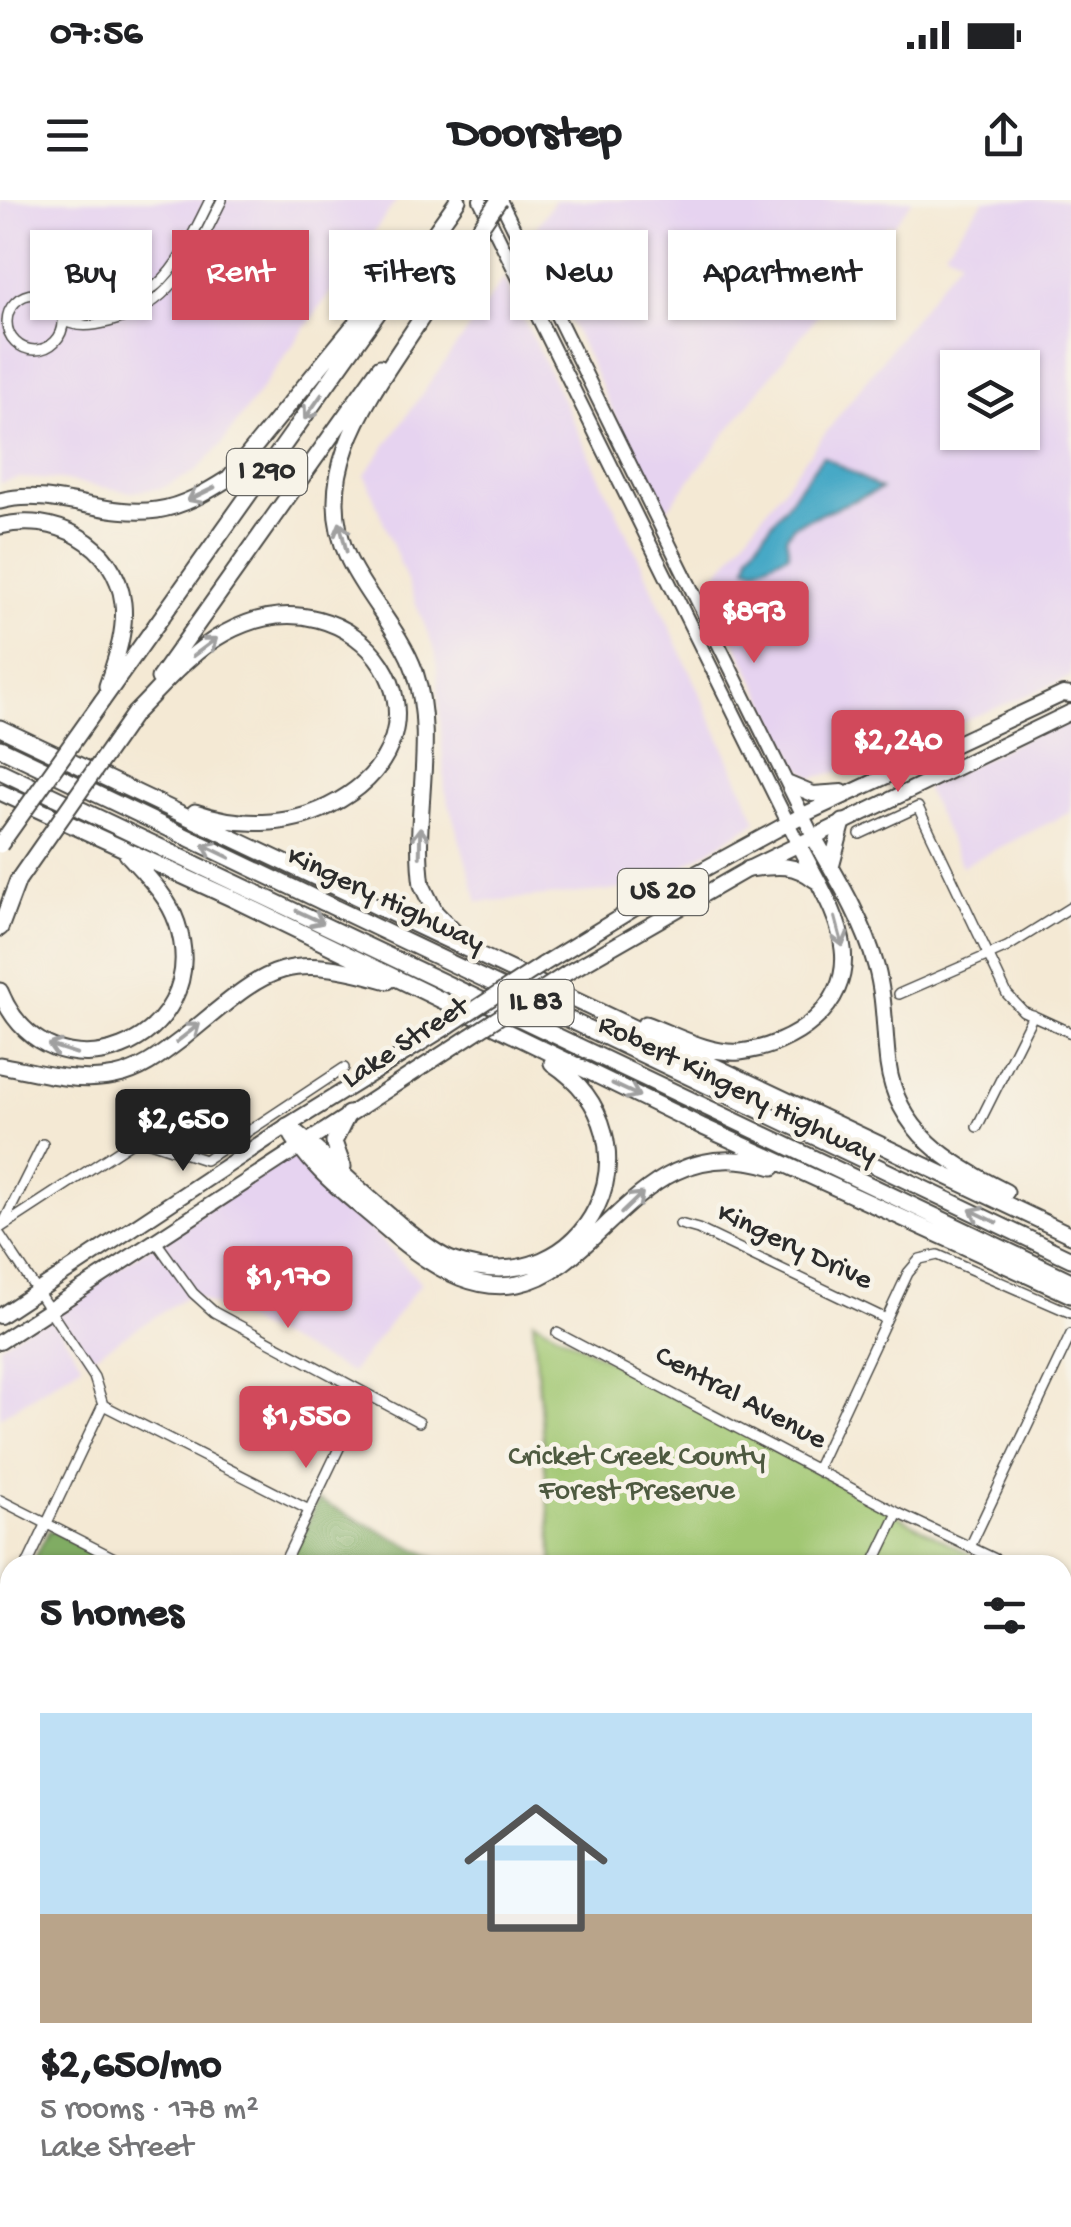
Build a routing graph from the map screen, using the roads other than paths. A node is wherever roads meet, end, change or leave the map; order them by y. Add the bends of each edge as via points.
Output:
1 (210, 200) edge
2 (222, 200) edge
3 (458, 200) edge
4 (480, 200) edge
5 (499, 200) edge
6 (437, 230) edge
7 (478, 230) edge
8 (358, 320) edge
9 (373, 320) edge
10 (415, 320) edge
11 (423, 320) edge
12 (64, 321) junction
13 (0, 501) edge
14 (0, 526) edge
15 (1071, 695) edge
16 (102, 701) junction
17 (1071, 712) edge
18 (134, 714) junction
19 (0, 724) edge
20 (0, 748) edge
21 (0, 771) edge
22 (111, 781) junction
23 (789, 784) junction
24 (853, 792) junction
25 (3, 794) edge
26 (803, 815) junction
27 (843, 822) junction
28 (788, 823) junction
29 (860, 834) dead end
30 (806, 840) junction
31 (0, 845) edge
32 (121, 847) junction
33 (830, 867) junction
34 (748, 869) junction
35 (18, 880) junction
36 (816, 881) junction
37 (0, 904) edge
38 (1071, 907) edge
39 (0, 928) edge
40 (477, 954) junction
41 (986, 955) junction
42 (0, 991) edge
43 (432, 994) junction
44 (900, 994) dead end
45 (570, 998) junction
46 (1033, 1015) junction
47 (506, 1034) junction
48 (1071, 1034) edge
49 (0, 1065) edge
50 (344, 1068) dead end
51 (348, 1114) junction
52 (287, 1126) junction
53 (977, 1127) dead end
54 (43, 1144) dead end
55 (302, 1144) junction
56 (348, 1174) junction
57 (680, 1224) dead end
58 (1, 1230) edge
59 (1071, 1231) edge
60 (155, 1240) junction
61 (961, 1246) junction
62 (1071, 1259) edge
63 (1071, 1281) edge
64 (38, 1292) junction
65 (1071, 1295) edge
66 (50, 1310) junction
67 (1071, 1312) edge
68 (0, 1316) edge
69 (886, 1319) junction
70 (557, 1332) dead end
71 (1071, 1334) edge
72 (0, 1342) edge
73 (365, 1394) junction
74 (103, 1405) junction
75 (419, 1422) dead end
76 (817, 1468) junction
77 (0, 1500) edge
78 (309, 1510) junction
79 (898, 1513) junction
80 (47, 1524) junction
81 (970, 1547) junction
82 (33, 1555) edge
83 (108, 1555) edge
84 (288, 1555) edge
85 (877, 1555) edge
86 (987, 1555) edge

1 - 12 street via 164,282 135,303
2 - 12 street via 171,290 136,315 74,326
3 - 6 highway, I 290
4 - 28 main road
5 - 7 highway, I 290, bridge
5 - 23 main road
8 -> 13 highway via 229,478 198,498 156,510 49,497
9 -> 16 highway, I 290
10 - 18 highway, I 290
40 -> 11 highway via 435,912 422,885 422,705 414,670 350,562 336,505 349,434
12 - 12 street via 49,297 30,294 14,302 7,326 14,341 38,350 59,337
14 - 16 highway via 58,527 88,542 111,568 122,594 124,630
15 - 24 main road, Lake Street / US 20
16 - 31 highway, I 290, bridge
17 - 27 main road, Lake Street / US 20
18 -> 22 highway via 213,640 241,626 291,616 332,623 372,648 390,678 396,718 391,747 371,778 299,817 235,822
18 - 35 highway, I 290, bridge
19 - 22 highway
62 -> 20 highway, Kingery Highway / IL 83
21 -> 63 highway, Robert Kingery Highway / IL 83
22 - 40 highway
23 - 24 main road via 813,794
23 - 26 main road
24 - 26 main road, Lake Street / US 20
25 - 32 highway
26 - 28 main road, Lake Street / US 20
26 - 30 main road
27 - 30 main road, Lake Street / US 20
27 - 33 highway
28 - 30 main road
28 - 52 main road, Lake Street / US 20, bridge via 648,900
29 - 41 street via 918,807
30 - 33 highway
30 - 34 main road, Lake Street / US 20
30 - 36 highway
32 -> 42 highway via 170,906 181,940 180,985 157,1025 116,1050 70,1053 26,1030
32 - 43 highway
33 - 59 highway via 872,952 882,986 889,1070 907,1118 950,1162
34 - 36 highway, US 20 via 797,867
34 - 51 main road, Lake Street / US 20, bridge via 567,973
35 - 37 highway, I 290
35 - 39 highway
36 -> 45 highway via 844,950 830,1002 805,1030 740,1052 718,1050
38 - 41 street
40 - 45 highway
41 - 44 street
41 - 46 street via 1015,1004
43 - 47 highway
49 -> 43 highway via 90,1079 128,1072 157,1058 261,977 304,964
45 - 59 highway
46 - 48 street
46 - 53 street
47 - 56 highway via 572,1078 601,1122 606,1176 596,1208 575,1238 520,1270 450,1260
47 -> 61 highway
50 - 58 street via 205,1160 138,1138
51 - 55 main road, Lake Street / US 20
51 - 56 highway via 334,1142
52 - 55 highway
52 - 64 main road, Lake Street / US 20
54 - 58 street
55 - 56 highway
55 - 60 main road, Lake Street / US 20
55 -> 61 highway via 419,1259 494,1286 527,1282 564,1264 665,1174 702,1160 770,1166
57 - 69 street, Kingery Drive
58 - 64 street
60 - 66 main road, Lake Street / US 20
60 - 73 street via 214,1312
61 - 65 highway
64 - 66 street
64 - 68 main road, Lake Street / US 20
66 - 72 main road, Lake Street / US 20
66 - 74 street via 94,1377
67 - 69 street via 938,1255 908,1273
69 - 76 street
70 - 76 street, Central Avenue
71 - 81 street
73 - 75 street
73 - 78 street
74 - 78 street
74 - 80 street
76 - 79 street, Central Avenue
77 - 80 street
78 - 84 street
79 - 81 street, Central Avenue
79 - 85 street
80 - 82 street
80 - 83 street
81 - 86 street, Central Avenue

